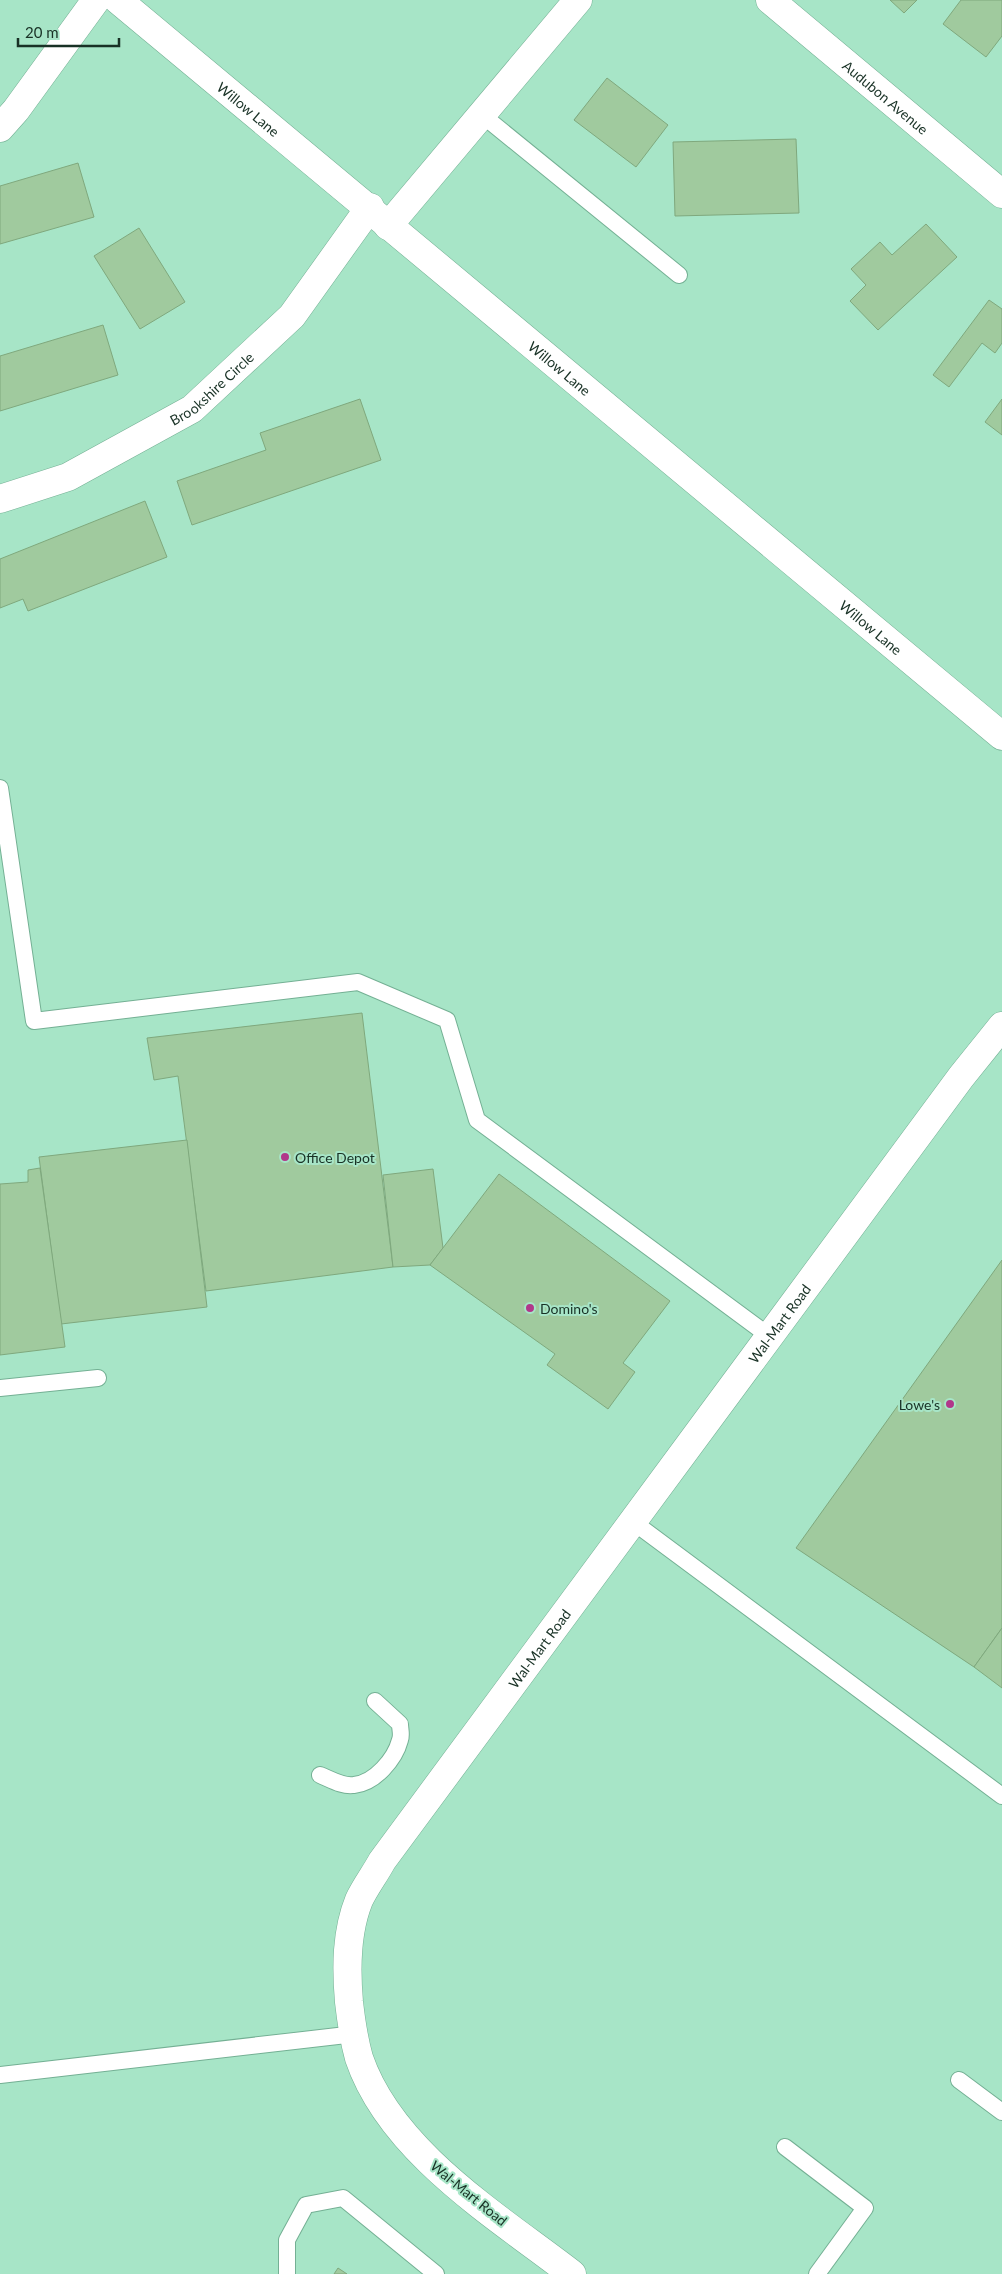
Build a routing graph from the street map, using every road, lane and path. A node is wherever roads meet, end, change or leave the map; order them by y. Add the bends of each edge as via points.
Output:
1 (96, 0) edge
2 (118, 0) edge
3 (578, 0) edge
4 (770, 0) edge
5 (481, 114) junction
6 (0, 128) edge
7 (1002, 194) edge
8 (379, 217) junction
9 (678, 275) dead end
10 (0, 499) edge
11 (1002, 736) edge
12 (0, 788) edge
13 (1002, 1026) edge
14 (769, 1336) junction
15 (98, 1378) dead end
16 (0, 1388) edge
17 (632, 1521) junction
18 (375, 1701) dead end
19 (320, 1775) dead end
20 (1002, 1796) edge
21 (354, 2034) junction
22 (0, 2075) edge
23 (959, 2080) dead end
24 (1002, 2112) edge
25 (785, 2147) dead end
26 (287, 2274) edge
27 (436, 2274) edge
28 (572, 2274) edge
29 (818, 2274) edge

1 - 6 street
2 - 8 street, Willow Lane
3 - 5 street, Brookshire Circle
4 - 7 street, Audubon Avenue
5 - 8 street, Brookshire Circle
5 - 9 lane
8 - 10 street, Brookshire Circle via 292,316 192,409 68,477
8 - 11 street, Willow Lane
12 - 14 lane via 34,1021 358,982 429,1012 447,1020 477,1120
13 - 14 street, Wal-Mart Road
14 - 17 street, Wal-Mart Road
15 - 16 lane
17 - 20 lane
17 - 21 street, Wal-Mart Road via 382,1861 359,1900 346,1970
18 - 19 lane via 400,1724 401,1738 393,1756 377,1774 353,1786
21 - 22 lane
21 - 28 street, Wal-Mart Road via 359,2057 377,2096 413,2144 442,2175
23 - 24 lane
25 - 29 lane via 865,2208
26 - 27 lane via 287,2240 306,2205 343,2198

